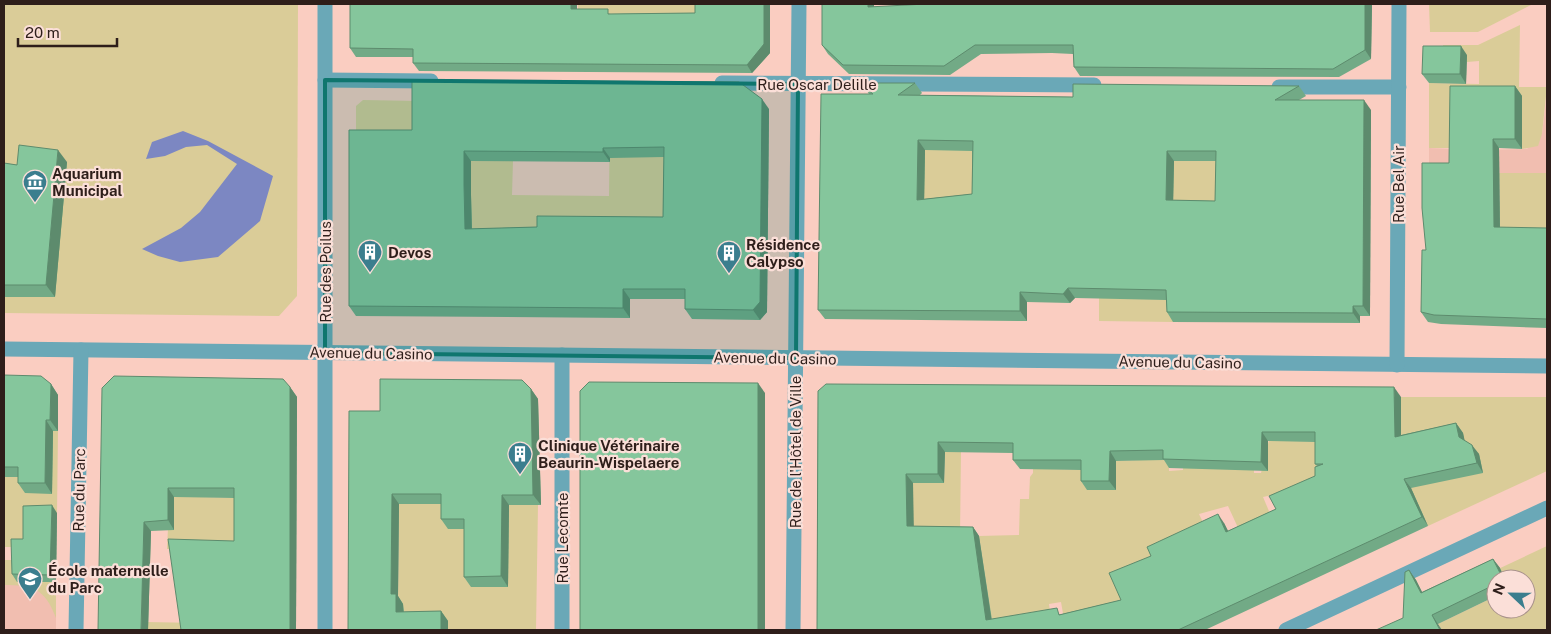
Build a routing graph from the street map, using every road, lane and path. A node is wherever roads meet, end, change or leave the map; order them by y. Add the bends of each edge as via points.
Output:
1 (325, 4) edge
2 (799, 4) edge
3 (1399, 4) edge
4 (325, 80) junction
5 (444, 81) edge
6 (705, 83) edge
7 (798, 84) junction
8 (1108, 86) edge
9 (1267, 86) edge
10 (1399, 87) junction
11 (4, 349) edge
12 (81, 350) junction
13 (325, 353) junction
14 (562, 355) junction
15 (796, 358) junction
16 (1397, 365) junction
17 (1547, 366) edge
18 (1547, 508) edge
19 (76, 630) edge
20 (325, 630) edge
21 (562, 630) edge
22 (794, 630) edge
23 (1286, 630) edge

1 - 4 street, Rue des Poilus
2 - 7 street, Rue de l'Hôtel de Ville
3 - 10 street, Rue Bel Air
4 - 5 street
4 - 13 street, Rue des Poilus
6 - 7 street, Rue Oscar Delille
7 - 8 street, Rue Oscar Delille
7 - 15 street, Rue de l'Hôtel de Ville
9 - 10 street
10 - 16 street, Rue Bel Air
11 - 12 street, Avenue du Casino
12 - 13 street, Avenue du Casino
12 - 19 street, Rue du Parc
13 - 14 street, Avenue du Casino
13 - 20 street, Rue des Poilus
14 - 15 street, Avenue du Casino
14 - 21 street, Rue Lecomte
15 - 16 street, Avenue du Casino
15 - 22 street, Rue de l'Hôtel de Ville
16 - 17 street, Avenue du Casino
18 - 23 street

